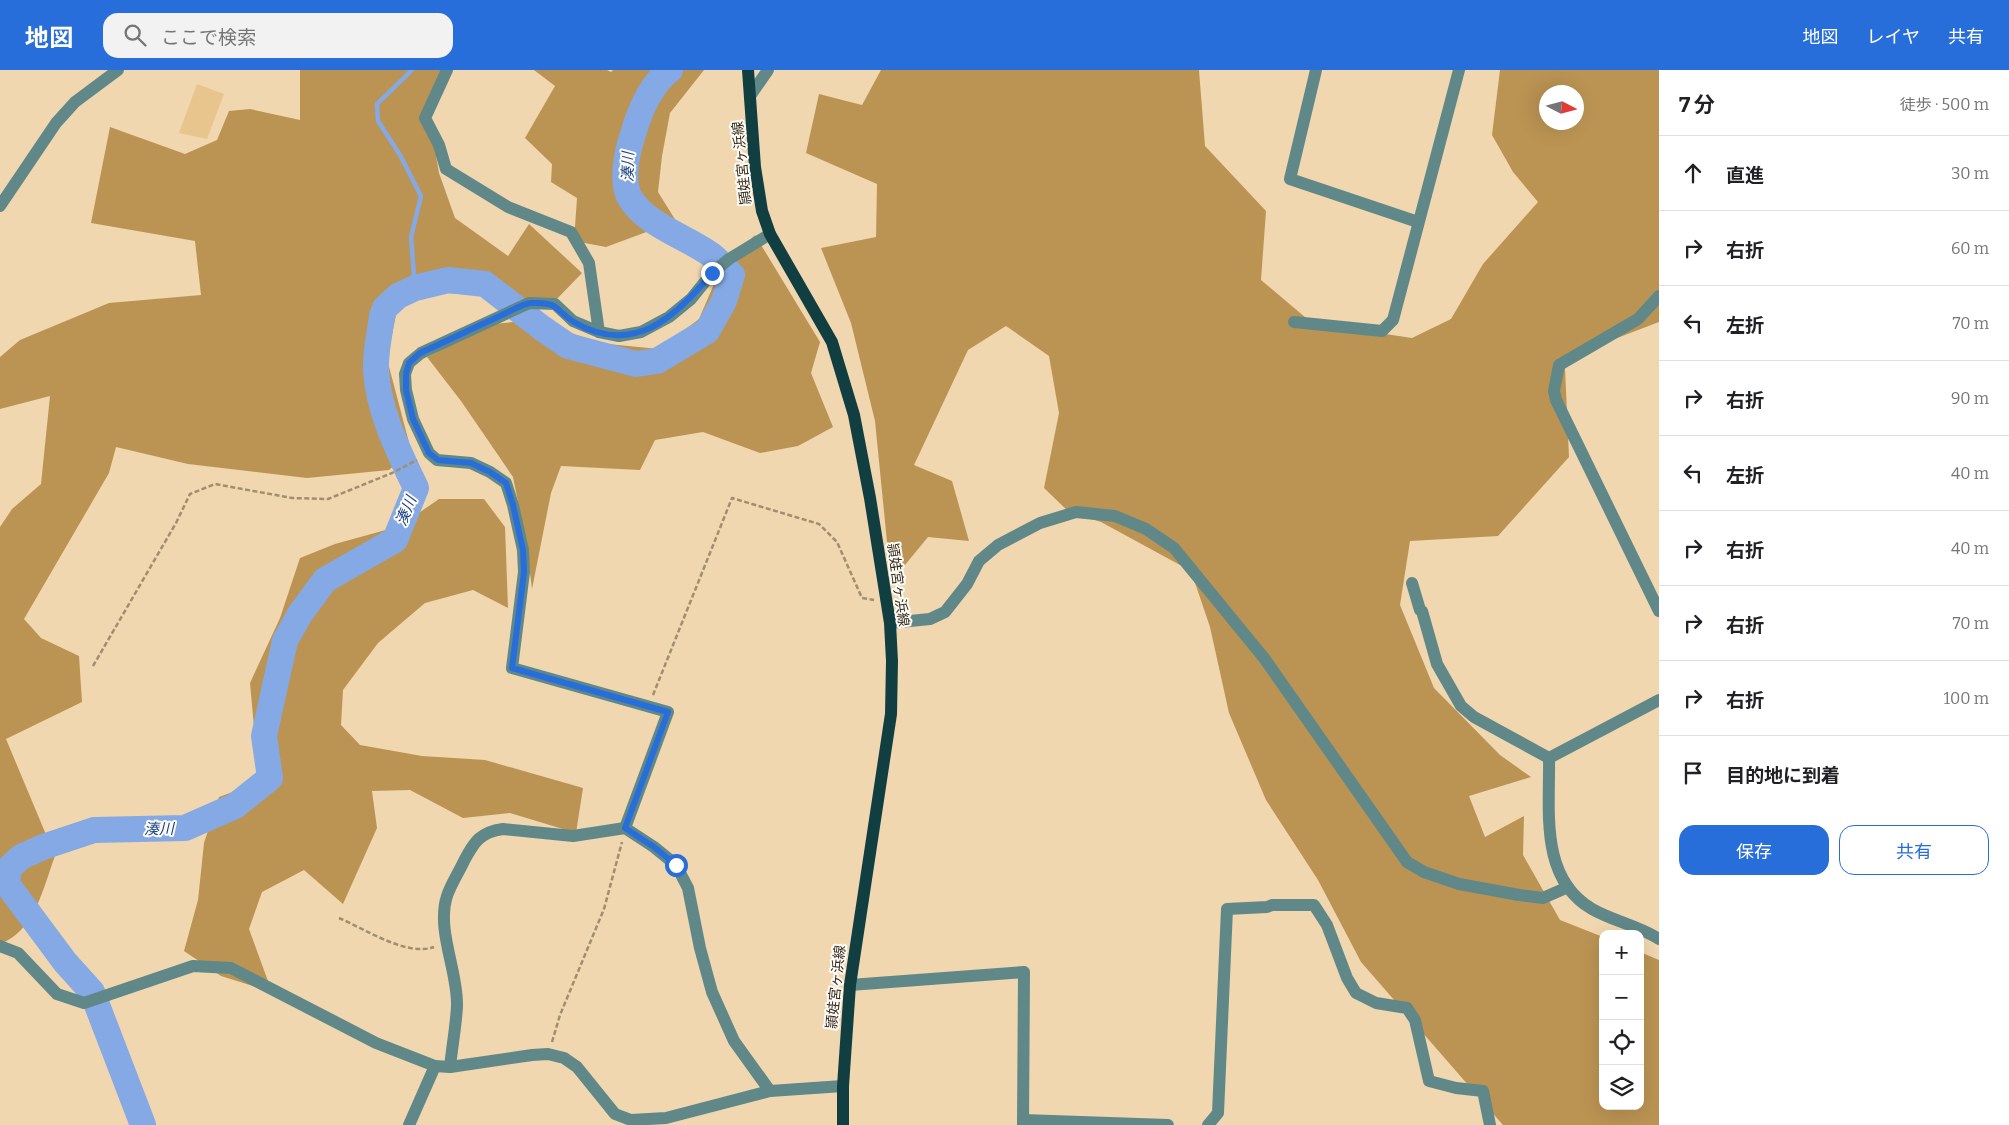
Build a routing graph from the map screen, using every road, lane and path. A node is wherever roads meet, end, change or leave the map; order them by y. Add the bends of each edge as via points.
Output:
1 (118, 70) edge
2 (447, 70) edge
3 (748, 70) edge
4 (768, 70) edge
5 (1316, 70) edge
6 (1458, 70) edge
7 (750, 96) junction
8 (0, 206) edge
9 (1418, 222) junction
10 (770, 234) junction
11 (1659, 296) edge
12 (1294, 322) dead end
13 (600, 332) junction
14 (414, 462) dead end
15 (1412, 583) dead end
16 (888, 603) junction
17 (1659, 612) edge
18 (890, 623) junction
19 (93, 666) dead end
20 (1659, 700) edge
21 (649, 706) junction
22 (1549, 758) junction
23 (625, 828) junction
24 (1568, 887) junction
25 (339, 918) dead end
26 (1659, 939) edge
27 (448, 942) junction
28 (0, 946) edge
29 (850, 985) junction
30 (548, 1054) junction
31 (435, 1066) junction
32 (450, 1067) junction
33 (843, 1086) junction
34 (770, 1091) junction
35 (1023, 1122) edge
36 (409, 1125) edge
37 (843, 1125) edge
38 (1168, 1125) edge
39 (1208, 1125) edge
40 (1490, 1125) edge

1 - 8 street via 74,102
2 - 13 street via 425,118 439,145 446,169 508,207 571,232 589,263
3 - 7 main road, 頴娃宮ヶ浜線
4 - 7 street
5 - 9 street via 1290,179
6 - 9 street
7 - 10 main road, 頴娃宮ヶ浜線 via 755,167 762,211
9 - 12 street via 1393,320 1382,331
10 - 13 street via 729,259 669,317 641,332 619,336
10 - 16 main road, 頴娃宮ヶ浜線 via 832,342 854,415
11 - 17 street via 1638,320 1559,364 1554,391
13 - 21 street via 574,321 555,304 529,303 420,353 409,363 406,390 413,419 429,453 438,460 471,463 506,483 523,550 524,572 512,668
14 - 19 path via 328,499 292,498 214,484 190,494
15 - 22 street via 1437,664 1462,706 1474,717
16 - 18 main road, 頴娃宮ヶ浜線
16 - 21 path via 862,598 837,542 819,524 732,498
18 - 24 street via 930,618 945,612 967,584 979,561 998,545 1040,523 1076,512 1115,516 1146,529 1174,548 1264,658 1407,862 1424,872 1459,884 1518,895 1543,898
18 - 29 main road, 頴娃宮ヶ浜線 via 890,714
20 - 22 street
21 - 23 street via 668,712
22 - 24 street via 1550,841 1556,866
23 - 27 street via 574,836 493,830 481,836 473,844 447,895
23 - 30 path via 604,908
23 - 34 street via 676,865 688,888 712,992 734,1041
24 - 26 street via 1591,908
25 - 27 path via 398,946 424,951
27 - 32 street via 457,1004
28 - 31 street via 18,953 57,994 84,1003 193,966 231,968 376,1043
29 - 33 main road, 頴娃宮ヶ浜線
29 - 35 street via 1024,972
30 - 32 street
30 - 34 street via 564,1058 577,1068 615,1114 631,1120 666,1118
31 - 32 street
31 - 36 street
33 - 34 street
33 - 37 main road, 頴娃宮ヶ浜線
35 - 38 street
39 - 40 street via 1218,1112 1227,908 1272,905 1314,905 1327,925 1356,993 1376,1003 1407,1008 1415,1020 1429,1081 1483,1091

